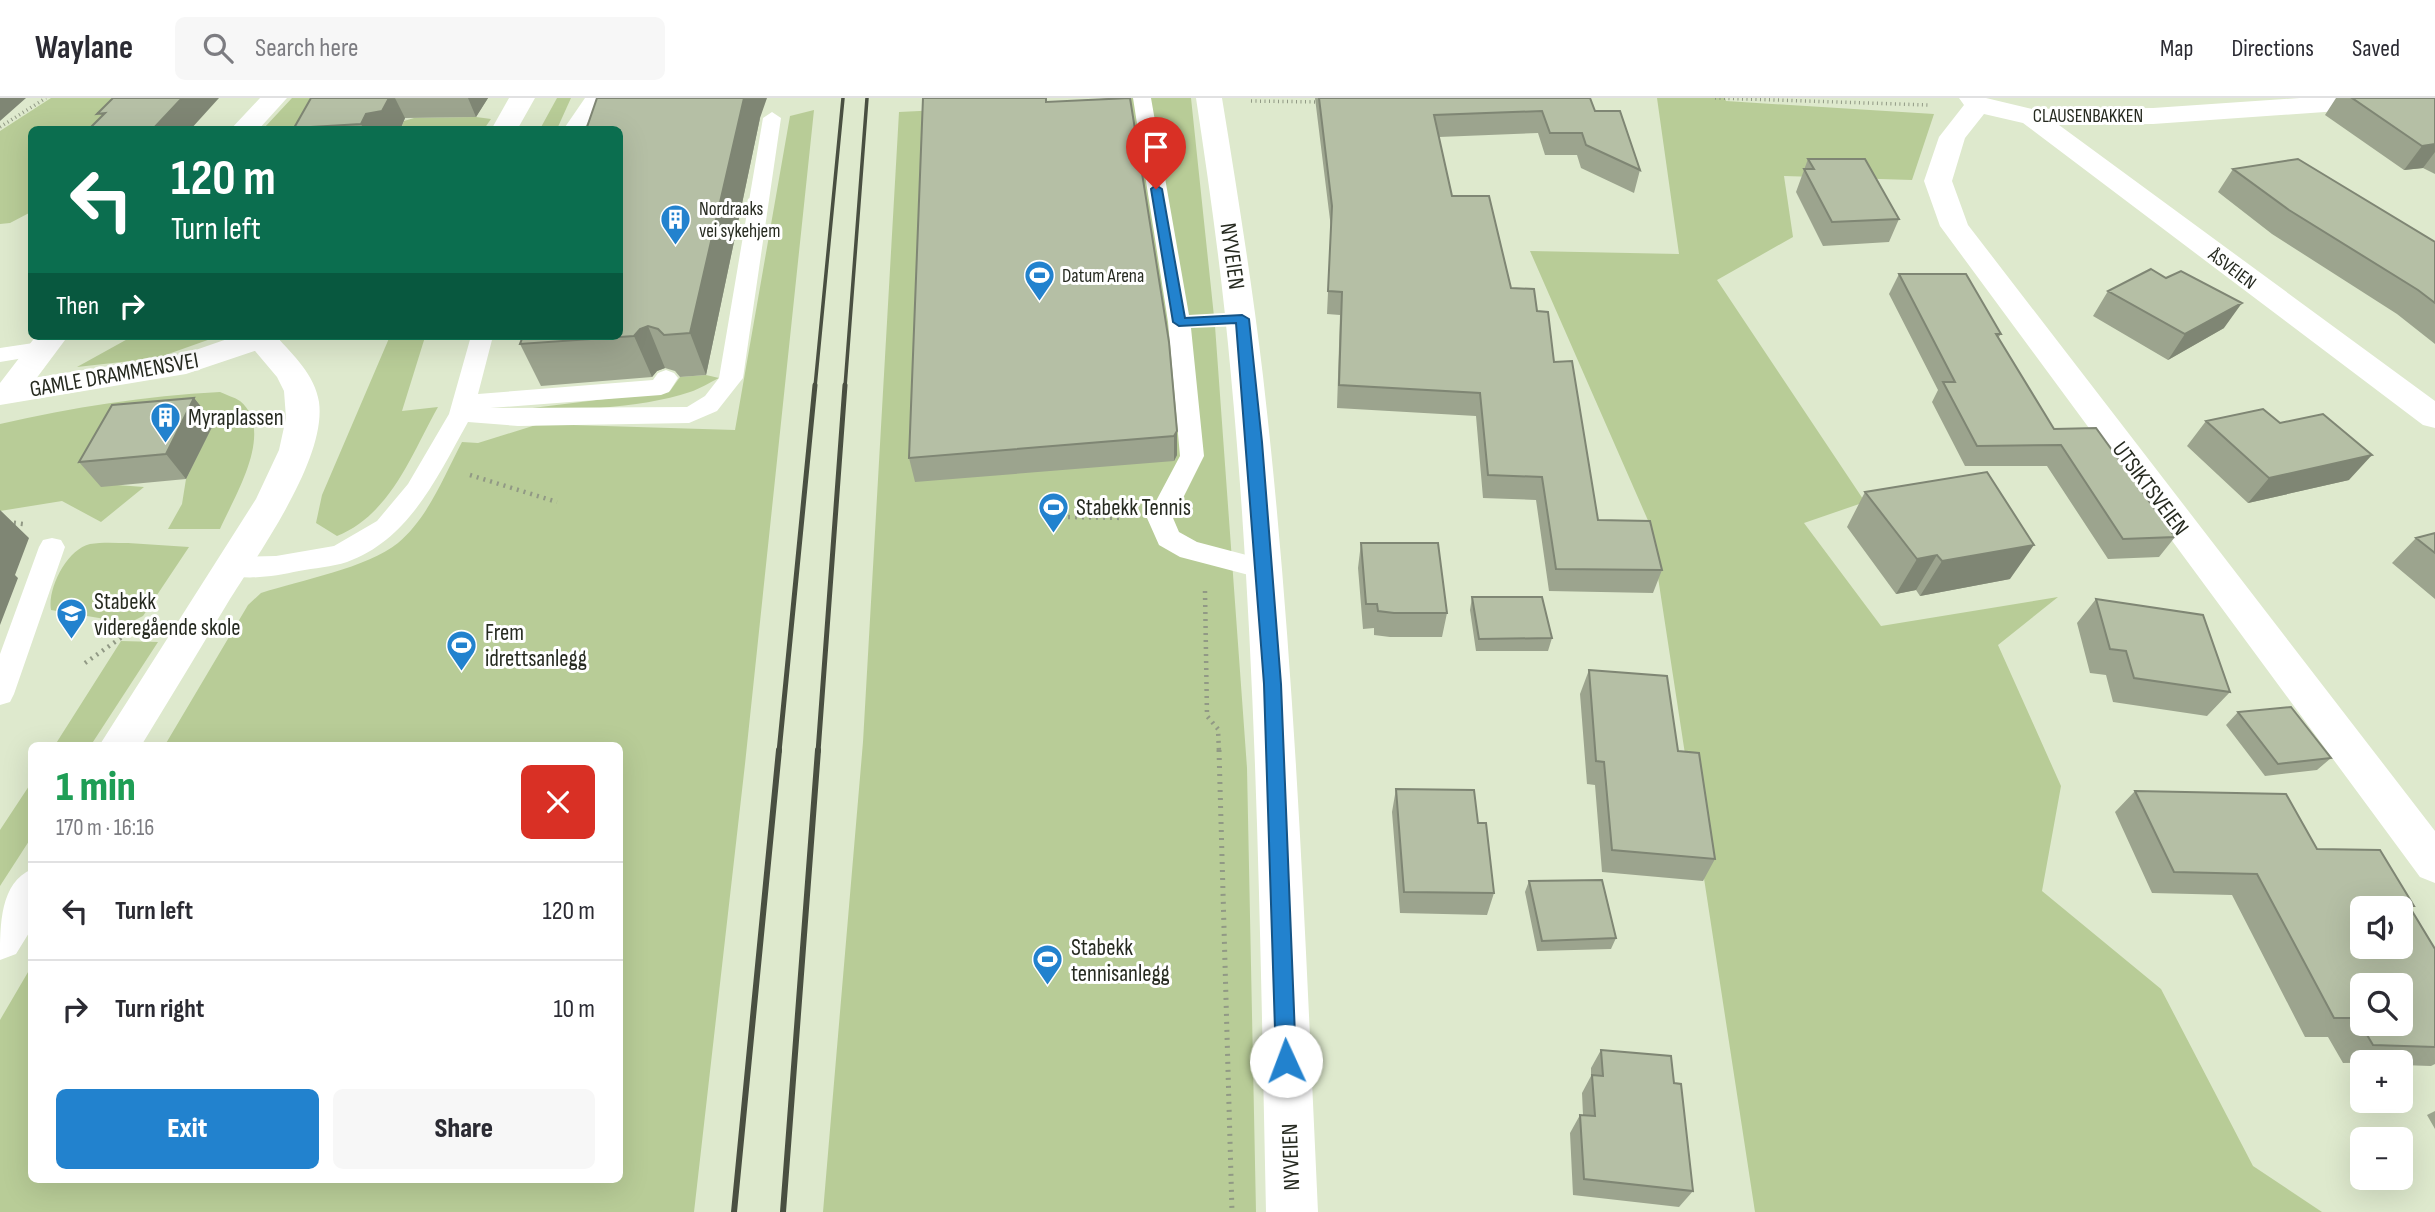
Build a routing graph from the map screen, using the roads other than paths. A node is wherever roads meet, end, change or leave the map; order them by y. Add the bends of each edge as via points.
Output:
1 (274, 98) edge
2 (522, 98) edge
3 (594, 98) edge
4 (1142, 98) edge
5 (2409, 98) edge
6 (1209, 99) edge
7 (1975, 102) edge
8 (2241, 104) edge
9 (2032, 117) junction
10 (772, 118) dead end
11 (247, 126) edge
12 (506, 126) edge
13 (575, 126) edge
14 (1242, 319) junction
15 (1179, 322) junction
16 (256, 340) edge
17 (266, 340) edge
18 (481, 340) edge
19 (46, 343) edge
20 (0, 355) edge
21 (666, 378) dead end
22 (3, 394) edge
23 (463, 409) junction
24 (2435, 417) edge
25 (52, 547) dead end
26 (233, 567) junction
27 (1264, 569) junction
28 (0, 694) edge
29 (122, 742) edge
30 (2435, 864) edge
31 (28, 894) edge
32 (0, 939) edge
33 (1292, 1212) edge

1 - 11 street
2 - 12 street
3 - 13 lane
4 - 15 lane
5 - 8 street, CLAUSENBAKKEN
6 - 14 street, NYVEIEN
7 - 9 street, CLAUSENBAKKEN
7 - 30 street, UTSIKTSVEIEN via 1952,137 1938,181 1954,226
8 - 9 street, CLAUSENBAKKEN via 2153,116
9 - 24 street, ÅSVEIEN
10 - 23 lane via 731,378 716,400 689,415 518,418
14 - 15 lane
14 - 27 street, NYVEIEN
15 - 27 lane via 1192,456 1160,518 1168,538 1189,550
16 - 22 street, GAMLE DRAMMENSVEI via 186,365
17 - 26 street via 301,393 302,428 281,485
18 - 23 lane
19 - 20 lane
19 - 22 street
21 - 23 lane via 661,387
23 - 26 lane via 417,490 386,528 340,554 276,566
25 - 28 lane
26 - 29 street
27 - 33 street, NYVEIEN
31 - 32 street

